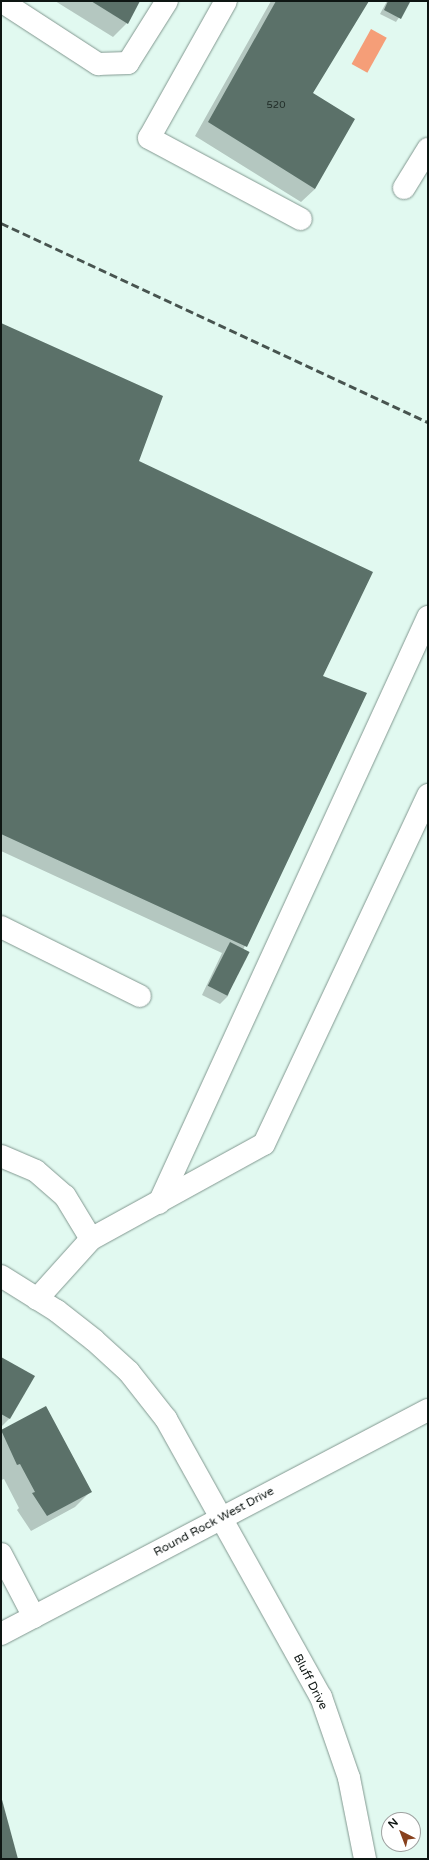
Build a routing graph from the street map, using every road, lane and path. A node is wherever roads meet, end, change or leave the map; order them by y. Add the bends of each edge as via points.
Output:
1 (167, 1) edge
2 (226, 1) edge
3 (1, 2) edge
4 (428, 149) edge
5 (404, 188) dead end
6 (301, 219) dead end
7 (428, 617) edge
8 (428, 795) edge
9 (1, 927) edge
10 (140, 996) dead end
11 (1, 1156) edge
12 (159, 1203) junction
13 (91, 1239) junction
14 (1, 1276) edge
15 (37, 1299) junction
16 (428, 1410) edge
17 (220, 1518) junction
18 (1, 1554) edge
19 (34, 1617) junction
20 (1, 1634) edge
21 (365, 1859) edge

1 - 3 street via 128,63 98,64
2 - 6 street via 149,138
4 - 5 street
7 - 12 street
8 - 12 street via 264,1144
9 - 10 street
11 - 13 street via 36,1172 65,1196
12 - 13 street
13 - 15 street
14 - 15 street, Bluff Drive
15 - 17 street, Bluff Drive via 94,1340 143,1387 188,1454
16 - 17 street, Round Rock West Drive
17 - 19 street, Round Rock West Drive
17 - 21 street, Bluff Drive via 321,1697 349,1778
18 - 19 street
19 - 20 street, Round Rock West Drive

